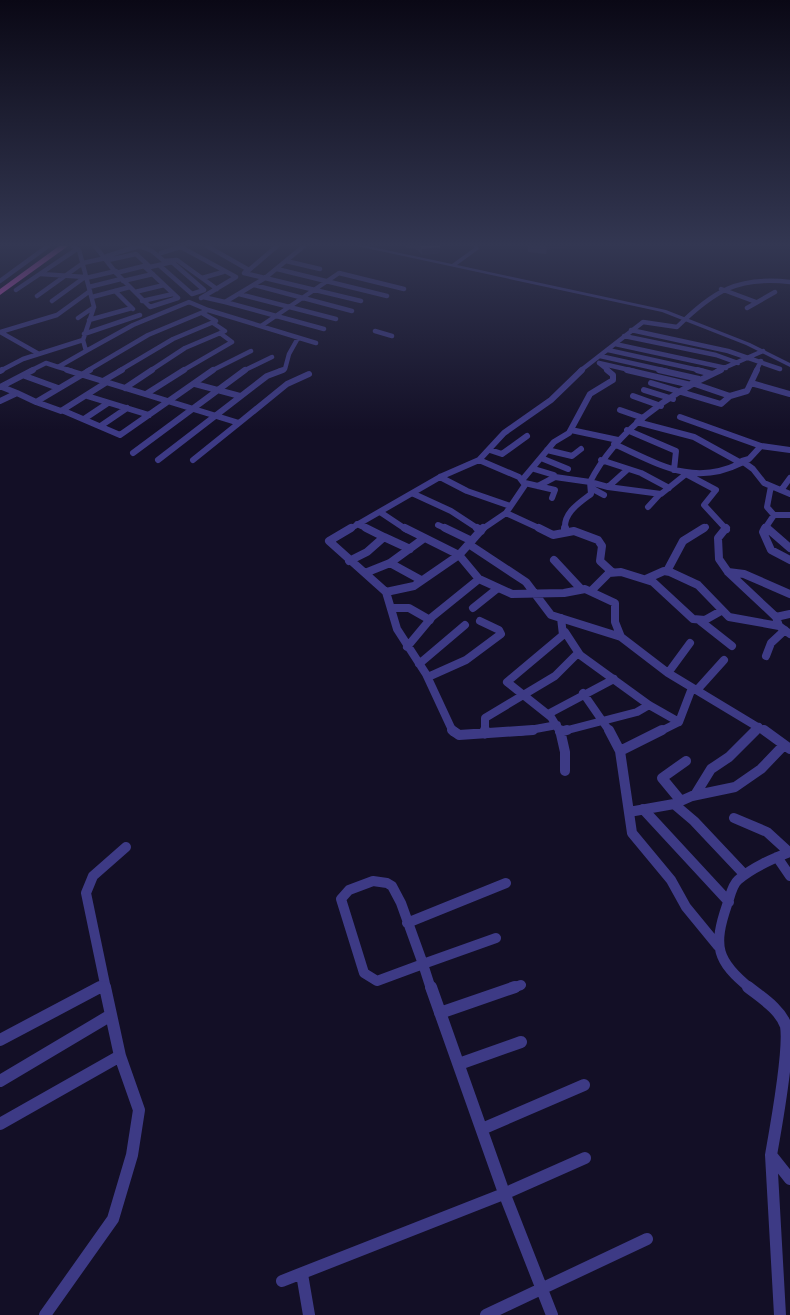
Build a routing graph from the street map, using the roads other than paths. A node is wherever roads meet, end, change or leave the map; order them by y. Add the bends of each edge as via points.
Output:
1 (67, 307) edge
2 (94, 307) joint
3 (179, 307) edge
4 (198, 307) edge
5 (244, 307) edge
6 (289, 307) edge
7 (290, 307) edge
8 (338, 307) edge
9 (647, 307) edge
10 (699, 307) edge
11 (132, 308) joint
12 (352, 311) dead end
13 (205, 312) junction
14 (140, 315) junction
15 (275, 316) junction
16 (78, 318) dead end
17 (686, 318) junction
18 (336, 319) dead end
19 (89, 320) junction
20 (146, 320) junction
21 (213, 323) junction
22 (261, 326) junction
23 (677, 327) junction
24 (324, 329) dead end
25 (631, 330) junction
26 (374, 331) dead end
27 (0, 332) edge
28 (220, 333) junction
29 (392, 335) dead end
30 (624, 336) junction
31 (83, 337) junction
32 (668, 337) junction
33 (678, 337) junction
34 (298, 338) junction
35 (316, 343) dead end
36 (615, 344) junction
37 (663, 345) junction
38 (608, 350) junction
39 (86, 351) junction
40 (251, 351) dead end
41 (213, 352) junction
42 (658, 352) junction
43 (39, 354) junction
44 (757, 354) junction
45 (272, 357) dead end
46 (654, 359) junction
47 (597, 360) junction
48 (226, 361) junction
49 (761, 361) junction
50 (737, 363) junction
51 (790, 365) edge
52 (651, 366) junction
53 (58, 367) junction
54 (726, 368) junction
55 (780, 369) dead end
56 (0, 371) edge
57 (81, 374) junction
58 (309, 374) dead end
59 (647, 374) junction
60 (712, 374) junction
61 (25, 376) junction
62 (701, 379) junction
63 (105, 382) junction
64 (651, 383) dead end
65 (751, 383) junction
66 (195, 384) junction
67 (692, 384) junction
68 (1, 387) edge
69 (58, 388) junction
70 (125, 388) junction
71 (216, 390) junction
72 (644, 390) dead end
73 (682, 392) junction
74 (17, 393) junction
75 (146, 394) junction
76 (790, 394) edge
77 (86, 396) junction
78 (632, 396) dead end
79 (730, 396) junction
80 (240, 397) junction
81 (673, 399) junction
82 (0, 401) edge
83 (169, 401) junction
84 (36, 402) junction
85 (108, 403) junction
86 (662, 407) junction
87 (127, 408) junction
88 (192, 409) junction
89 (619, 410) dead end
90 (64, 411) junction
91 (149, 415) junction
92 (215, 415) junction
93 (680, 416) dead end
94 (84, 419) junction
95 (640, 420) junction
96 (239, 423) junction
97 (102, 425) junction
98 (572, 430) junction
99 (627, 430) junction
100 (527, 436) dead end
101 (616, 442) junction
102 (761, 446) junction
103 (581, 449) dead end
104 (490, 450) junction
105 (547, 450) junction
106 (790, 450) edge
107 (133, 453) dead end
108 (541, 458) junction
109 (158, 460) dead end
110 (193, 460) dead end
111 (479, 460) junction
112 (601, 460) junction
113 (741, 461) junction
114 (534, 469) junction
115 (568, 469) dead end
116 (628, 469) junction
117 (674, 470) junction
118 (686, 474) junction
119 (554, 475) dead end
120 (440, 477) junction
121 (790, 478) edge
122 (524, 481) junction
123 (538, 485) junction
124 (591, 485) junction
125 (771, 486) junction
126 (608, 487) junction
127 (669, 488) junction
128 (782, 489) junction
129 (414, 494) junction
130 (790, 494) edge
131 (604, 495) dead end
132 (659, 495) junction
133 (552, 498) dead end
134 (648, 507) dead end
135 (508, 510) junction
136 (380, 512) junction
137 (774, 515) junction
138 (790, 516) edge
139 (357, 524) junction
140 (438, 525) dead end
141 (706, 527) dead end
142 (765, 527) junction
143 (481, 531) junction
144 (565, 531) junction
145 (384, 537) junction
146 (423, 539) junction
147 (471, 543) junction
148 (790, 548) edge
149 (410, 549) junction
150 (459, 555) junction
151 (554, 560) dead end
152 (790, 560) edge
153 (349, 561) junction
154 (390, 563) junction
155 (667, 571) junction
156 (611, 572) junction
157 (728, 572) junction
158 (365, 573) junction
159 (479, 579) junction
160 (646, 579) junction
161 (421, 580) junction
162 (498, 588) junction
163 (581, 589) junction
164 (592, 590) junction
165 (386, 592) junction
166 (540, 592) junction
167 (790, 594) edge
168 (391, 608) junction
169 (473, 608) dead end
170 (721, 611) junction
171 (790, 614) edge
172 (561, 618) junction
173 (430, 620) junction
174 (699, 620) junction
175 (481, 621) dead end
176 (465, 625) dead end
177 (782, 627) edge
178 (565, 632) junction
179 (621, 637) junction
180 (690, 643) dead end
181 (732, 646) dead end
182 (407, 647) junction
183 (578, 653) junction
184 (766, 656) dead end
185 (724, 660) dead end
186 (419, 664) junction
187 (668, 673) junction
188 (428, 677) junction
189 (614, 679) junction
190 (694, 689) junction
191 (583, 693) junction
192 (525, 695) junction
193 (649, 705) junction
194 (550, 713) junction
195 (604, 720) junction
196 (679, 722) junction
197 (759, 727) junction
198 (559, 728) junction
199 (485, 734) junction
200 (787, 747) edge
201 (620, 751) junction
202 (686, 761) dead end
203 (565, 771) dead end
204 (695, 795) junction
205 (678, 802) junction
206 (643, 809) junction
207 (629, 812) junction
208 (734, 818) dead end
209 (126, 847) dead end
210 (790, 852) edge
211 (777, 857) junction
212 (744, 874) junction
213 (790, 876) edge
214 (506, 883) dead end
215 (729, 902) junction
216 (407, 923) junction
217 (496, 938) dead end
218 (718, 946) junction
219 (423, 966) junction
220 (104, 985) junction
221 (521, 985) dead end
222 (440, 1013) junction
223 (111, 1015) junction
224 (0, 1040) edge
225 (521, 1042) dead end
226 (120, 1056) junction
227 (459, 1064) junction
228 (788, 1071) edge
229 (0, 1081) edge
230 (584, 1085) dead end
231 (0, 1124) edge
232 (482, 1129) junction
233 (771, 1155) junction
234 (584, 1158) dead end
235 (790, 1179) edge
236 (506, 1193) junction
237 (647, 1239) dead end
238 (302, 1274) junction
239 (282, 1281) dead end
240 (541, 1289) junction
241 (46, 1315) edge
242 (310, 1315) edge
243 (486, 1315) edge
244 (552, 1315) edge
245 (780, 1315) edge

1 - 27 street
2 - 16 street
2 - 19 street
3 - 20 street
4 - 13 street
5 - 15 street
6 - 15 street
7 - 18 street
8 - 12 street
9 - 17 street
10 - 17 street
11 - 14 street
11 - 19 street
13 - 21 street via 216,321
13 - 22 street
13 - 57 street via 148,335
14 - 20 street
14 - 31 street
15 - 22 street
15 - 24 street
17 - 23 street
17 - 44 street
19 - 31 street
20 - 39 street
21 - 28 street via 225,330
21 - 63 street via 173,339
22 - 34 street
23 - 25 street via 643,322
23 - 33 street
25 - 30 street
25 - 32 street
26 - 29 street
27 - 43 street
28 - 41 street via 232,341
28 - 70 street via 185,348
30 - 36 street
30 - 37 street
31 - 39 street
31 - 43 street
32 - 33 street
32 - 37 street
33 - 44 street
34 - 35 street
34 - 80 street via 287,367
36 - 38 street
36 - 42 street
37 - 42 street
37 - 50 street
38 - 46 street
38 - 47 street
39 - 53 street
40 - 48 street
41 - 48 street
41 - 75 street
42 - 46 street
42 - 54 street
43 - 56 street
44 - 49 street
44 - 50 street
44 - 51 street
45 - 71 street
46 - 52 street
46 - 60 street
47 - 52 street
47 - 59 street
47 - 98 street via 613,380 590,394
47 - 104 street via 504,433
48 - 66 street
49 - 55 street
49 - 65 street
50 - 54 street
52 - 59 street
52 - 62 street
53 - 57 street
53 - 61 street via 46,363
54 - 60 street
57 - 63 street
57 - 69 street
58 - 96 street via 287,384
59 - 67 street
60 - 62 street
61 - 68 street
61 - 69 street
62 - 67 street
63 - 70 street
63 - 77 street
64 - 73 street
65 - 76 street
65 - 79 street via 747,391
66 - 71 street
66 - 83 street
67 - 73 street
67 - 79 street
68 - 74 street
69 - 84 street
70 - 75 street
71 - 80 street
71 - 88 street
72 - 81 street
73 - 79 street via 721,404
73 - 81 street
74 - 82 street
74 - 84 street
75 - 83 street
77 - 85 street
77 - 90 street
78 - 86 street
80 - 92 street
81 - 86 street
83 - 88 street
83 - 91 street
84 - 90 street
85 - 87 street
85 - 94 street
86 - 95 street
87 - 91 street
87 - 97 street
88 - 92 street
88 - 107 street
89 - 95 street
90 - 94 street
91 - 97 street via 120,435
92 - 96 street
92 - 109 street
93 - 102 street
94 - 97 street
95 - 99 street
95 - 113 street via 694,437
96 - 110 street
98 - 101 street
98 - 105 street
99 - 101 street
99 - 117 street via 676,451
100 - 104 street via 502,454
101 - 112 street
101 - 117 street via 651,463
102 - 106 street
102 - 113 street
103 - 105 street via 572,456
104 - 111 street
105 - 108 street
108 - 114 street
108 - 115 street
111 - 120 street
111 - 122 street
112 - 116 street
112 - 124 street
113 - 118 street via 711,475
113 - 125 street
114 - 119 street
114 - 122 street
116 - 126 street
116 - 127 street
117 - 118 street
118 - 127 street
118 - 157 street via 716,490 704,505 726,526 717,549
120 - 129 street
120 - 135 street
121 - 128 street
122 - 123 street
122 - 135 street
123 - 124 street via 555,477
123 - 133 street via 555,490
124 - 126 street
124 - 131 street
124 - 144 street via 589,495 571,510
125 - 128 street
125 - 137 street via 767,508
126 - 132 street
127 - 132 street
128 - 130 street
129 - 136 street
129 - 143 street
132 - 134 street
135 - 143 street
135 - 144 street via 552,534
136 - 139 street
136 - 146 street
137 - 138 street
137 - 142 street
139 - 145 street
139 - 153 street via 329,541
140 - 147 street
141 - 155 street via 683,541
142 - 148 street
142 - 152 street via 762,532 771,550
143 - 147 street
144 - 156 street via 602,543 600,561
145 - 149 street
145 - 153 street
146 - 149 street
146 - 150 street
147 - 150 street
147 - 166 street
149 - 154 street
150 - 159 street
150 - 161 street
151 - 163 street
153 - 158 street
154 - 158 street
154 - 161 street
155 - 160 street
155 - 170 street via 698,585
156 - 160 street
156 - 164 street
157 - 167 street
157 - 177 street
158 - 165 street
159 - 162 street
159 - 173 street
160 - 174 street via 688,616
161 - 165 street
162 - 166 street via 520,596
162 - 169 street
163 - 164 street
163 - 166 street
164 - 179 street via 615,603
165 - 168 street
166 - 172 street via 551,615
168 - 173 street via 409,608
168 - 182 street
170 - 174 street
170 - 177 street via 733,618
171 - 177 street
172 - 178 street
172 - 179 street
173 - 182 street
174 - 181 street
175 - 188 street via 501,634 466,660
176 - 186 street via 437,654
177 - 184 street
178 - 183 street
178 - 192 street via 508,679
179 - 187 street
180 - 187 street
182 - 186 street
183 - 189 street
183 - 192 street via 558,674
185 - 190 street
186 - 188 street
187 - 190 street
188 - 199 street via 453,732
189 - 191 street
189 - 193 street
190 - 196 street via 685,697
190 - 197 street
191 - 194 street
191 - 195 street
192 - 194 street
192 - 199 street via 485,718
193 - 195 street
193 - 196 street
194 - 198 street
195 - 198 street
195 - 201 street
196 - 201 street
197 - 200 street
197 - 204 street via 711,769
198 - 199 street
198 - 203 street
200 - 204 street via 735,787
201 - 207 street
202 - 205 street via 662,778
204 - 205 street
205 - 206 street
205 - 212 street
206 - 207 street
206 - 215 street
207 - 218 street via 635,837
208 - 210 street via 767,832
209 - 220 street via 97,872 83,898
210 - 211 street
211 - 212 street
211 - 213 street
212 - 215 street via 735,882
214 - 216 street
215 - 218 street
216 - 219 street
216 - 219 street via 388,882 343,892 341,899 364,973 377,981
217 - 219 street
218 - 228 street via 728,970 781,1012 789,1031
219 - 222 street
220 - 223 street
220 - 224 street
221 - 222 street
222 - 227 street
223 - 226 street
223 - 229 street
225 - 227 street
226 - 231 street
226 - 241 street via 139,1110 132,1155 113,1219
227 - 232 street
228 - 233 street
230 - 232 street
232 - 236 street
233 - 235 street
233 - 245 street
234 - 236 street
236 - 238 street
236 - 240 street
237 - 240 street
238 - 239 street
238 - 242 street
240 - 243 street
240 - 244 street

